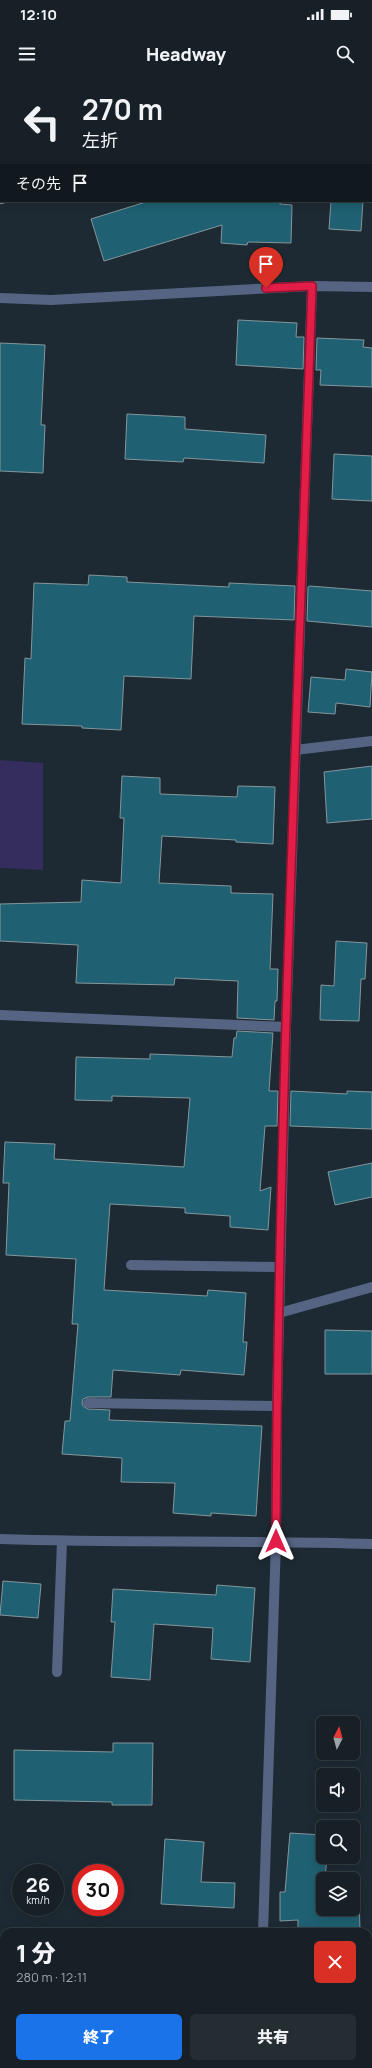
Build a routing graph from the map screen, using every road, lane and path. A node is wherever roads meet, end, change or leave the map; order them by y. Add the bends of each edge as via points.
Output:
1 (312, 286) junction
2 (372, 287) edge
3 (0, 298) edge
4 (372, 741) edge
5 (295, 750) junction
6 (0, 1015) edge
7 (286, 1027) junction
8 (131, 1265) dead end
9 (280, 1267) junction
10 (372, 1287) edge
11 (279, 1313) junction
12 (88, 1403) dead end
13 (277, 1406) junction
14 (0, 1538) edge
15 (62, 1541) junction
16 (276, 1541) junction
17 (372, 1544) edge
18 (57, 1672) dead end
19 (263, 1928) edge

1 - 2 street
1 - 3 street via 51,300
1 - 5 street
4 - 5 street
5 - 7 street
6 - 7 street
7 - 9 street
8 - 9 street
9 - 11 street
10 - 11 street
11 - 13 street
12 - 13 street
13 - 16 street
14 - 15 street
15 - 16 street
15 - 18 street
16 - 17 street
16 - 19 street

